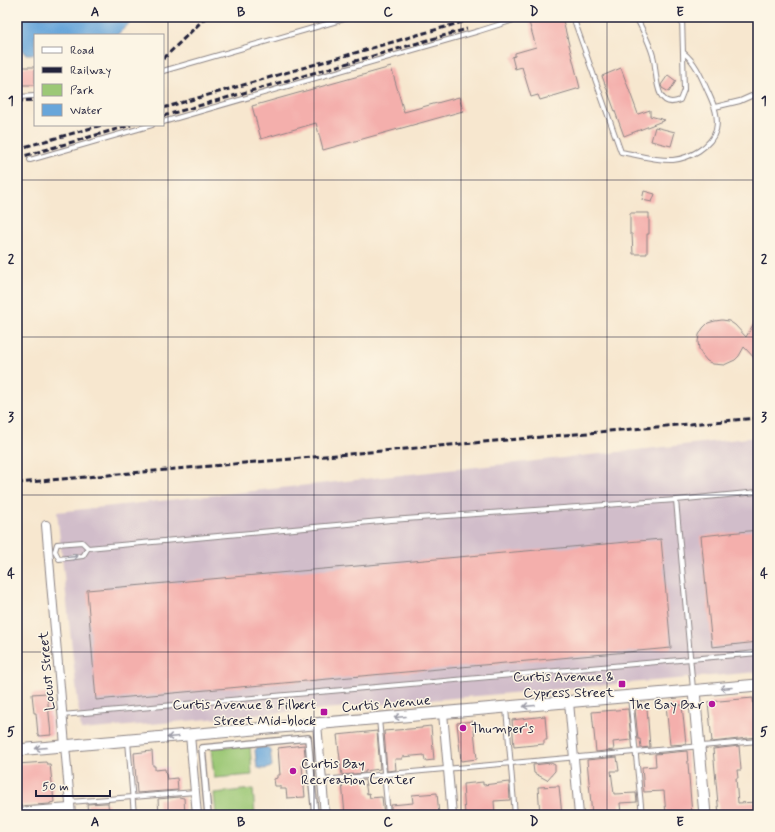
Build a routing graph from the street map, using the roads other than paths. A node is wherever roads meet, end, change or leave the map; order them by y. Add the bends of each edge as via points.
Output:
1 (351, 17) edge
2 (523, 17) edge
3 (573, 17) edge
4 (636, 17) edge
5 (682, 17) edge
6 (684, 53) junction
7 (164, 71) edge
8 (758, 93) edge
9 (34, 96) edge
10 (17, 97) edge
11 (715, 107) junction
12 (164, 122) edge
13 (149, 126) edge
14 (30, 160) dead end
15 (758, 492) edge
16 (676, 500) junction
17 (46, 525) dead end
18 (88, 548) junction
19 (51, 551) junction
20 (758, 653) edge
21 (690, 659) junction
22 (758, 685) edge
23 (694, 691) junction
24 (630, 697) junction
25 (569, 702) junction
26 (506, 708) junction
27 (443, 713) junction
28 (62, 715) junction
29 (379, 719) junction
30 (317, 724) junction
31 (190, 735) junction
32 (128, 741) junction
33 (758, 741) edge
34 (65, 746) junction
35 (699, 746) junction
36 (17, 750) edge
37 (636, 752) junction
38 (574, 757) junction
39 (511, 763) junction
40 (448, 769) junction
41 (384, 774) junction
42 (322, 780) junction
43 (195, 792) junction
44 (132, 797) junction
45 (70, 808) edge
46 (17, 812) edge
47 (134, 815) edge
48 (198, 815) edge
49 (208, 815) edge
50 (315, 815) edge
51 (325, 815) edge
52 (388, 815) edge
53 (452, 815) edge
54 (515, 815) edge
55 (579, 815) edge
56 (642, 815) edge
57 (705, 815) edge

1 - 7 lane
2 - 12 lane via 479,32
3 - 11 lane via 621,152 672,160 692,155 703,148 716,129
4 - 6 lane via 654,60 657,87 662,97 669,102 680,100 684,90
5 - 6 lane
6 - 11 lane via 697,68
8 - 11 lane via 740,101
9 - 10 lane
13 - 14 lane
15 - 16 lane
16 - 18 lane via 391,520
16 - 21 lane
17 - 19 street, Locust Street
18 - 19 lane via 82,542 57,544
19 -> 18 lane via 59,558 83,556
19 - 28 street, Locust Street
20 - 21 lane
21 - 23 lane
21 - 28 lane
22 -> 23 main road, Curtis Avenue
23 - 24 main road, Curtis Avenue
23 - 35 main road
24 - 25 main road, Curtis Avenue
24 - 37 lane
25 -> 26 main road, Curtis Avenue
25 - 38 street
26 - 27 main road, Curtis Avenue
26 - 39 lane
27 -> 29 main road, Curtis Avenue
27 - 40 street
28 - 34 street, Locust Street
29 - 30 main road, Curtis Avenue
29 - 41 lane
30 - 31 main road, Curtis Avenue
30 - 42 street
31 -> 32 main road, Curtis Avenue
31 - 43 street
32 - 34 main road, Curtis Avenue
32 - 44 lane
33 - 35 lane
34 -> 36 main road, Curtis Avenue
34 - 45 street, Locust Street
35 - 37 lane
35 - 57 main road
37 - 38 lane
37 - 56 lane
38 - 39 lane
38 - 55 street
39 - 40 lane
39 - 54 lane
40 - 41 lane
40 - 53 street
41 - 42 lane
41 - 52 lane
42 - 51 street
43 - 44 lane
43 - 48 street
44 - 45 lane
44 - 47 lane
45 - 46 street
49 - 50 street via 202,748 308,738

